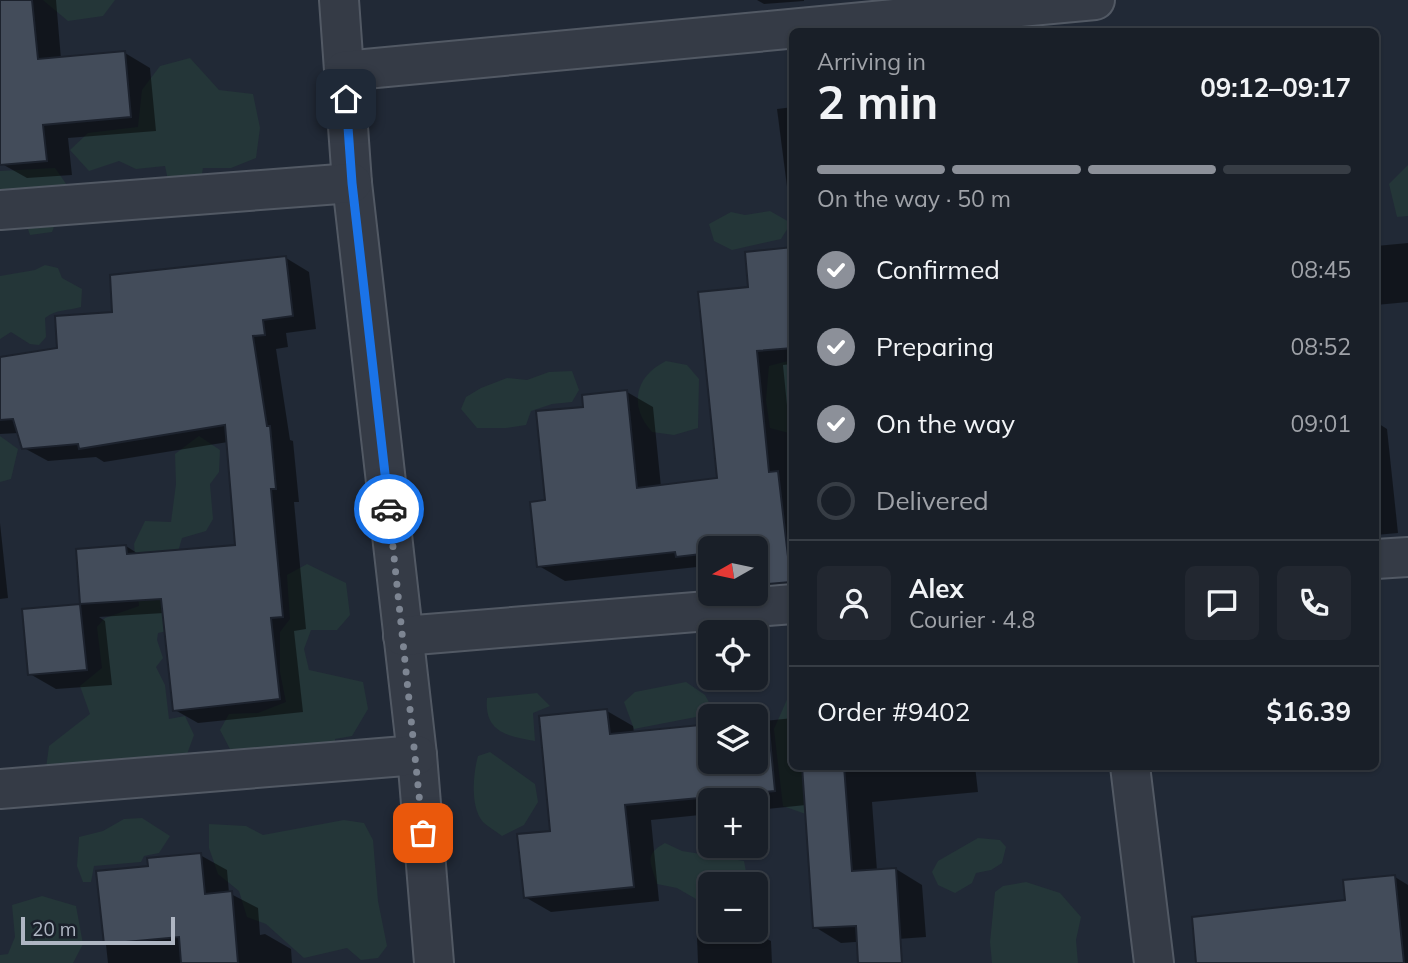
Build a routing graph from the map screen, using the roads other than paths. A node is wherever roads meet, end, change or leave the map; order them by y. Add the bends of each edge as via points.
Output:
1 (339, 0) edge
2 (1068, 9) edge
3 (846, 28) edge
4 (789, 33) edge
5 (344, 71) junction
6 (352, 183) junction
7 (0, 210) edge
8 (1408, 557) edge
9 (1379, 559) edge
10 (789, 604) edge
11 (403, 636) junction
12 (416, 755) junction
13 (1130, 770) edge
14 (0, 789) edge
15 (434, 963) edge
16 (1154, 963) edge

1 - 5 street
2 - 3 street
4 - 5 street
5 - 6 street
6 - 7 street
6 - 11 street
8 - 9 street
10 - 11 street
11 - 12 street
12 - 14 street
12 - 15 street
13 - 16 street

